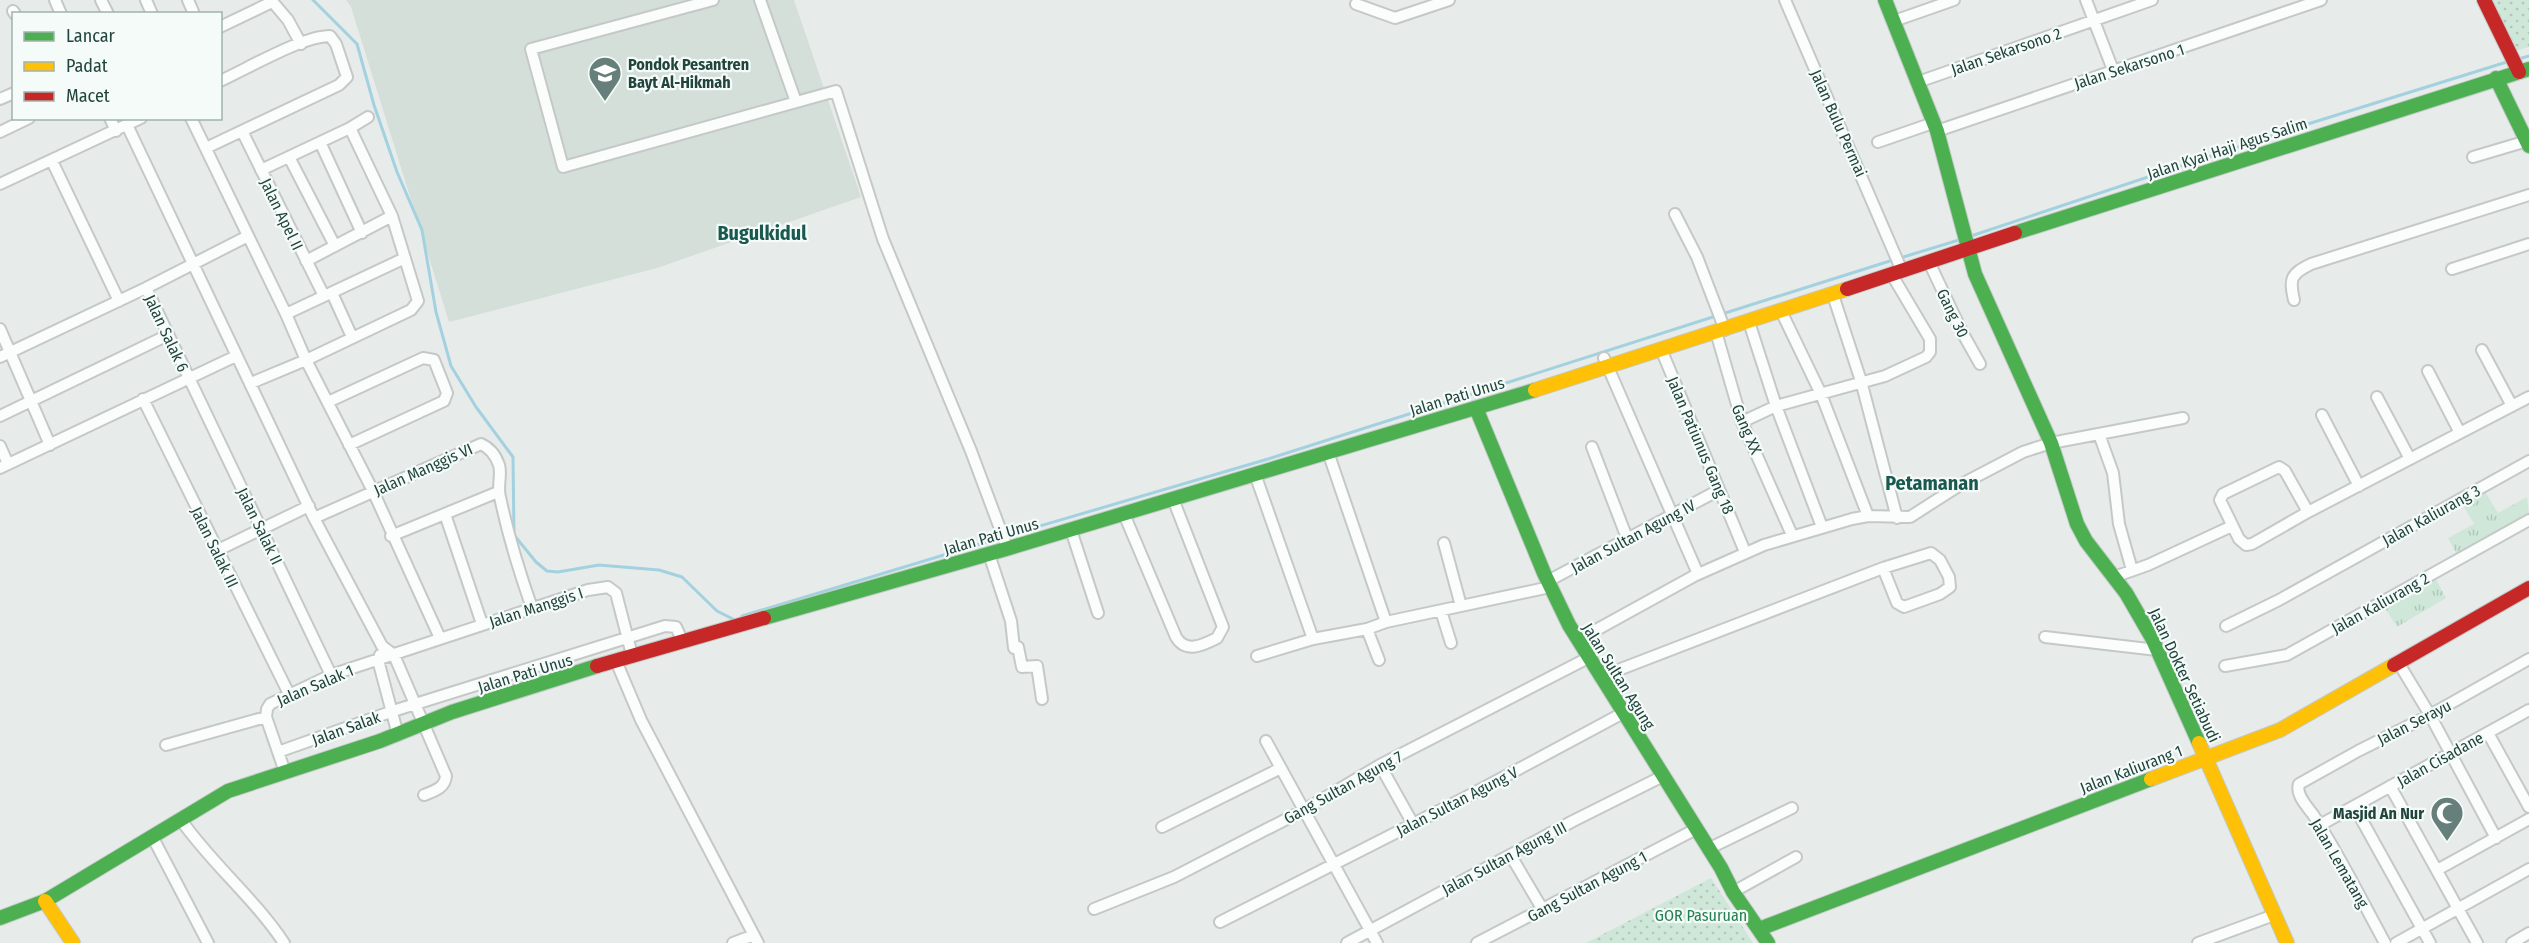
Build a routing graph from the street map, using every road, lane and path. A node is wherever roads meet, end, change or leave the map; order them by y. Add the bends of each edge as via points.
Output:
1 (712, 0) edge
2 (760, 0) edge
3 (1449, 0) edge
4 (1785, 0) edge
5 (1885, 0) edge
6 (1954, 0) edge
7 (2086, 0) edge
8 (2152, 0) edge
9 (2320, 0) edge
10 (2484, 0) edge
11 (271, 1) edge
12 (1356, 4) dead end
13 (2094, 20) junction
14 (1894, 21) junction
15 (222, 26) edge
16 (301, 44) junction
17 (2113, 70) junction
18 (2522, 70) edge
19 (222, 76) edge
20 (2496, 78) junction
21 (1918, 82) junction
22 (796, 102) junction
23 (368, 117) dead end
24 (24, 120) edge
25 (111, 120) edge
26 (137, 120) edge
27 (192, 120) edge
28 (127, 125) junction
29 (1935, 127) junction
30 (2, 128) edge
31 (350, 128) junction
32 (116, 131) junction
33 (242, 131) junction
34 (320, 142) junction
35 (1878, 142) dead end
36 (2528, 143) edge
37 (206, 148) junction
38 (289, 157) junction
39 (2473, 157) dead end
40 (52, 161) junction
41 (261, 170) junction
42 (0, 184) edge
43 (2529, 195) edge
44 (1675, 214) dead end
45 (392, 216) junction
46 (362, 233) junction
47 (248, 236) junction
48 (1966, 241) junction
49 (2529, 244) edge
50 (335, 246) junction
51 (405, 258) junction
52 (306, 261) junction
53 (1929, 262) junction
54 (194, 264) junction
55 (1898, 269) junction
56 (2452, 270) dead end
57 (146, 288) junction
58 (328, 295) junction
59 (1833, 295) junction
60 (2294, 300) dead end
61 (119, 301) junction
62 (1781, 311) junction
63 (286, 314) junction
64 (1749, 322) junction
65 (1720, 323) junction
66 (0, 329) edge
67 (168, 335) junction
68 (352, 337) junction
69 (1661, 349) junction
70 (2482, 350) dead end
71 (10, 352) junction
72 (236, 356) junction
73 (0, 357) edge
74 (306, 360) junction
75 (1606, 363) junction
76 (1980, 364) dead end
77 (2428, 371) dead end
78 (188, 378) junction
79 (1861, 381) junction
80 (250, 383) junction
81 (1821, 394) junction
82 (2377, 397) dead end
83 (2529, 397) edge
84 (143, 399) junction
85 (31, 402) junction
86 (328, 402) junction
87 (1776, 406) junction
88 (2511, 406) junction
89 (1476, 408) junction
90 (2322, 415) dead end
91 (0, 416) edge
92 (2183, 418) dead end
93 (1742, 422) junction
94 (2460, 433) junction
95 (2099, 434) junction
96 (2051, 443) junction
97 (50, 445) junction
98 (349, 445) junction
99 (0, 446) edge
100 (1592, 447) dead end
101 (1328, 452) junction
102 (2410, 459) junction
103 (2529, 460) edge
104 (4, 466) edge
105 (1255, 474) junction
106 (2359, 486) junction
107 (1719, 490) junction
108 (372, 491) junction
109 (498, 492) junction
110 (1173, 499) junction
111 (309, 506) junction
112 (2308, 512) junction
113 (445, 514) junction
114 (1124, 514) junction
115 (1674, 515) junction
116 (1868, 516) junction
117 (314, 518) junction
118 (1897, 518) junction
119 (1819, 519) junction
120 (2529, 520) edge
121 (2232, 526) junction
122 (261, 528) junction
123 (1071, 530) junction
124 (1790, 530) junction
125 (391, 536) junction
126 (1627, 538) junction
127 (1004, 542) junction
128 (1444, 543) dead end
129 (1743, 547) junction
130 (216, 551) junction
131 (989, 554) junction
132 (1696, 568) junction
133 (1883, 568) junction
134 (2132, 570) junction
135 (2114, 577) junction
136 (1549, 584) junction
137 (2529, 588) edge
138 (1461, 606) junction
139 (532, 608) junction
140 (1441, 610) junction
141 (1098, 613) dead end
142 (1386, 622) junction
143 (482, 624) junction
144 (2226, 626) dead end
145 (1368, 629) junction
146 (1573, 633) junction
147 (2045, 637) dead end
148 (440, 638) junction
149 (1313, 639) junction
150 (1450, 643) dead end
151 (382, 646) junction
152 (630, 647) junction
153 (2157, 650) junction
154 (394, 655) junction
155 (1257, 656) dead end
156 (1588, 658) junction
157 (2529, 659) edge
158 (378, 660) junction
159 (1379, 660) dead end
160 (616, 661) junction
161 (2398, 662) junction
162 (2225, 666) dead end
163 (331, 675) junction
164 (1599, 677) junction
165 (289, 693) junction
166 (1042, 699) dead end
167 (1623, 713) junction
168 (419, 715) junction
169 (2430, 715) junction
170 (2527, 715) edge
171 (266, 717) junction
172 (396, 722) junction
173 (2488, 732) junction
174 (1266, 741) dead end
175 (166, 744) dead end
176 (2449, 754) junction
177 (2205, 758) junction
178 (281, 762) junction
179 (1380, 765) junction
180 (1281, 768) junction
181 (1663, 776) junction
182 (2299, 784) joint
183 (2390, 786) junction
184 (424, 795) dead end
185 (2354, 806) junction
186 (2529, 807) edge
187 (1792, 808) dead end
188 (1304, 810) junction
189 (2529, 819) edge
190 (182, 820) junction
191 (1413, 824) junction
192 (2320, 825) junction
193 (1162, 827) dead end
194 (1696, 829) junction
195 (153, 838) junction
196 (2496, 838) junction
197 (1708, 849) junction
198 (1510, 856) junction
199 (1796, 857) dead end
200 (1334, 864) junction
201 (2529, 869) edge
202 (2437, 870) junction
203 (2529, 878) edge
204 (1733, 891) junction
205 (45, 901) junction
206 (1094, 909) dead end
207 (1543, 909) junction
208 (2460, 912) junction
209 (2274, 915) junction
210 (0, 918) edge
211 (1220, 922) dead end
212 (1759, 929) junction
213 (1369, 930) junction
214 (2529, 933) edge
215 (2425, 935) edge
216 (756, 939) edge
217 (73, 943) edge
218 (208, 943) edge
219 (284, 943) edge
220 (733, 943) edge
221 (1347, 943) edge
222 (1377, 943) edge
223 (1477, 943) edge
224 (1768, 943) edge
225 (2198, 943) edge
226 (2287, 943) edge
227 (2385, 943) edge
228 (2396, 943) edge
229 (2410, 943) edge
230 (2477, 943) edge
231 (2512, 943) edge

1 - 22 street via 531,49 563,167
2 - 22 street
3 - 12 street via 1395,18
4 - 55 street, Jalan Bulu Permai via 1893,247
5 - 14 main road, Jalan Dokter Setiabudi
6 - 14 street
7 - 13 street
8 - 13 street, Jalan Sekarsono 2
9 - 17 street, Jalan Sekarsono 1
10 - 18 main road
11 - 15 street
11 - 16 street via 288,20
13 - 17 street
13 - 21 street, Jalan Sekarsono 2
14 - 21 main road, Jalan Dokter Setiabudi
16 - 19 street
16 - 33 street via 325,36 333,39 346,80
17 - 29 street, Jalan Sekarsono 1
18 - 20 main road, Jalan Kyai Haji Agus Salim
20 - 36 main road
20 - 48 main road, Jalan Kyai Haji Agus Salim
21 - 29 main road, Jalan Dokter Setiabudi
22 - 127 street via 837,91 883,239 971,451
23 - 31 street
24 - 30 street
25 - 32 street
26 - 28 street
27 - 37 street
28 - 32 street
28 - 54 street
29 - 35 street, Jalan Sekarsono 1
29 - 48 main road, Jalan Dokter Setiabudi
31 - 34 street
31 - 45 street
32 - 40 street
33 - 37 street
33 - 41 street, Jalan Apel II
34 - 38 street
34 - 46 street
36 - 39 street
37 - 47 street
38 - 41 street
38 - 50 street
40 - 42 street
40 - 61 street
41 - 52 street, Jalan Apel II
43 - 60 street via 2311,264 2292,278
44 - 65 street, Gang XX via 1697,257
45 - 46 street
45 - 51 street
46 - 50 street
47 - 54 street
47 - 63 street
48 - 53 main road, Jalan Pati Unus
48 - 96 main road, Jalan Dokter Setiabudi via 1976,274
49 - 56 street
50 - 52 street
51 - 58 street
51 - 68 street via 418,297 416,305
52 - 58 street, Jalan Apel II
53 - 55 main road, Jalan Pati Unus
53 - 76 street, Gang 30
54 - 57 street
54 - 72 street
55 - 59 main road, Jalan Pati Unus
55 - 79 street, Jalan Bulu Permai via 1930,339 1930,352 1885,376
57 - 61 street
57 - 67 street, Jalan Salak 6
58 - 63 street
58 - 68 street, Jalan Apel II
59 - 62 main road, Jalan Pati Unus
59 - 79 street
61 - 71 street
62 - 64 main road, Jalan Pati Unus
62 - 81 street
63 - 74 street
64 - 65 main road, Jalan Pati Unus
64 - 87 street
65 - 69 main road, Jalan Pati Unus
65 - 93 street, Gang XX
66 - 71 street
67 - 78 street, Jalan Salak 6
67 - 85 street
68 - 74 street
69 - 75 main road, Jalan Pati Unus
69 - 107 street, Jalan Patiunus Gang 18
70 - 88 street
71 - 73 street
71 - 85 street
72 - 78 street
72 - 80 street
74 - 80 street
74 - 86 street
75 - 89 main road, Jalan Pati Unus
75 - 115 street
77 - 94 street
78 - 84 street
78 - 122 street, Jalan Salak II
79 - 81 street
79 - 118 street
80 - 111 street
81 - 87 street
81 - 116 street
82 - 102 street
83 - 88 street
84 - 97 street
84 - 130 street, Jalan Salak III
85 - 91 street
85 - 97 street
86 - 98 street
86 - 98 street via 423,358 435,360 447,393 444,401
87 - 93 street
87 - 119 street
88 - 94 street
89 - 101 main road, Jalan Pati Unus
89 - 136 main road, Jalan Sultan Agung
90 - 106 street
92 - 95 street
93 - 124 street, Gang XX
94 - 102 street
95 - 96 street
95 - 134 street via 2113,473 2119,524
96 - 118 street via 1988,469 1910,517
96 - 135 main road, Jalan Dokter Setiabudi via 2077,524
97 - 104 street
98 - 108 street
99 - 104 street
100 - 126 street
101 - 105 main road, Jalan Pati Unus
101 - 142 street
102 - 106 street
103 - 144 street, Jalan Kaliurang 3
105 - 110 main road, Jalan Pati Unus
105 - 149 street
106 - 112 street
107 - 115 street, Jalan Sultan Agung IV
107 - 129 street, Jalan Patiunus Gang 18
108 - 109 street, Jalan Manggis VI via 481,444 499,465
108 - 117 street, Jalan Manggis VI
108 - 125 street
109 - 113 street
109 - 139 street
110 - 114 main road, Jalan Pati Unus
110 - 114 street via 1223,627 1217,638 1200,645 1186,647 1179,642
111 - 117 street
111 - 122 street
112 - 121 street via 2246,545
112 - 121 street via 2285,471 2272,468 2221,497
113 - 125 street
113 - 143 street
114 - 123 main road, Jalan Pati Unus
115 - 126 street, Jalan Sultan Agung IV
115 - 132 street
116 - 118 street
116 - 119 street
117 - 151 street
119 - 124 street
120 - 162 street, Jalan Kaliurang 2 via 2287,655
121 - 134 street
122 - 130 street
122 - 163 street, Jalan Salak II
123 - 127 main road, Jalan Pati Unus
123 - 141 street
124 - 129 street
125 - 148 street
126 - 136 street, Jalan Sultan Agung IV
127 - 131 main road, Jalan Pati Unus
128 - 138 street
129 - 132 street
130 - 165 street, Jalan Salak III
131 - 152 main road, Jalan Pati Unus
131 - 166 street via 1011,621 1014,648 1018,647 1022,667 1037,666
132 - 146 street via 1620,615
133 - 133 street via 1897,603 1904,607 1950,587 1940,560 1931,553
133 - 164 street
134 - 135 street
135 - 153 main road, Jalan Dokter Setiabudi via 2137,609
136 - 138 street, Jalan Sultan Agung IV
136 - 146 main road, Jalan Sultan Agung
137 - 161 main road, Jalan Kaliurang 1
138 - 140 street, Jalan Sultan Agung IV
139 - 143 street, Jalan Manggis I
139 - 152 street, Jalan Manggis I via 608,587 616,593
140 - 142 street, Jalan Sultan Agung IV
140 - 150 street
142 - 145 street, Jalan Sultan Agung IV
143 - 148 street, Jalan Manggis I
145 - 149 street, Jalan Sultan Agung IV
145 - 159 street
146 - 156 main road, Jalan Sultan Agung
147 - 153 street
148 - 154 street, Jalan Manggis I
149 - 155 street, Jalan Sultan Agung IV
151 - 154 street
151 - 158 street
152 - 160 main road, Jalan Pati Unus
152 - 168 street, Jalan Salak
153 - 177 main road, Jalan Dokter Setiabudi
154 - 158 street, Jalan Salak 1
154 - 168 street
156 - 164 main road, Jalan Sultan Agung
156 - 179 street, Gang Sultan Agung 7
157 - 169 street, Jalan Serayu
158 - 163 street, Jalan Salak 1
158 - 172 street
160 - 168 main road, Jalan Pati Unus
160 - 216 street via 640,720
161 - 169 street
161 - 177 main road, Jalan Kaliurang 1 via 2280,730
163 - 165 street, Jalan Salak 1
164 - 167 main road, Jalan Sultan Agung
165 - 171 street, Jalan Salak 1 via 270,704
167 - 181 main road, Jalan Sultan Agung
167 - 191 street, Jalan Sultan Agung V
168 - 172 main road, Jalan Pati Unus
168 - 172 street, Jalan Salak
168 - 184 street via 446,776 440,788
169 - 176 street
169 - 182 street, Jalan Serayu
170 - 173 street, Jalan Cisadane
171 - 175 street
171 - 178 street, Jalan Salak 1
172 - 178 main road, Jalan Pati Unus
172 - 178 street, Jalan Salak
173 - 176 street, Jalan Cisadane
173 - 186 street
174 - 180 street
176 - 183 street, Jalan Cisadane
176 - 196 street
177 - 209 main road, Jalan Dokter Setiabudi
177 - 212 main road, Jalan Kaliurang 1
178 - 190 main road, Jalan Pati Unus
179 - 188 street, Gang Sultan Agung 7
179 - 191 street
180 - 188 street
180 - 193 street
181 - 194 main road, Jalan Sultan Agung
181 - 198 street, Jalan Sultan Agung III
182 - 192 street, Jalan Lematang via 2299,795
183 - 185 street, Jalan Cisadane
183 - 202 street
185 - 192 street, Jalan Cisadane
185 - 215 street
187 - 197 street
188 - 200 street
188 - 206 street, Gang Sultan Agung 7 via 1174,876
189 - 196 street
190 - 195 main road, Jalan Pati Unus
190 - 219 street via 206,852 257,905
191 - 200 street, Jalan Sultan Agung V
192 - 227 street, Jalan Lematang
194 - 197 main road, Jalan Sultan Agung
194 - 207 street, Gang Sultan Agung 1
195 - 205 main road, Jalan Pati Unus
195 - 218 street
196 - 202 street
197 - 204 main road, Jalan Sultan Agung
198 - 207 street
198 - 213 street, Jalan Sultan Agung III
199 - 204 street
200 - 211 street, Jalan Sultan Agung V
200 - 213 street
201 - 208 street
202 - 208 street
203 - 208 street
204 - 212 main road, Jalan Sultan Agung
205 - 210 main road, Jalan Pati Unus
205 - 217 main road
207 - 223 street, Gang Sultan Agung 1
208 - 215 street
208 - 230 street
209 - 225 street
209 - 226 main road, Jalan Dokter Setiabudi
212 - 224 main road, Jalan Sultan Agung
213 - 221 street, Jalan Sultan Agung III
213 - 222 street
214 - 231 street
215 - 228 street
215 - 229 street
216 - 220 street

